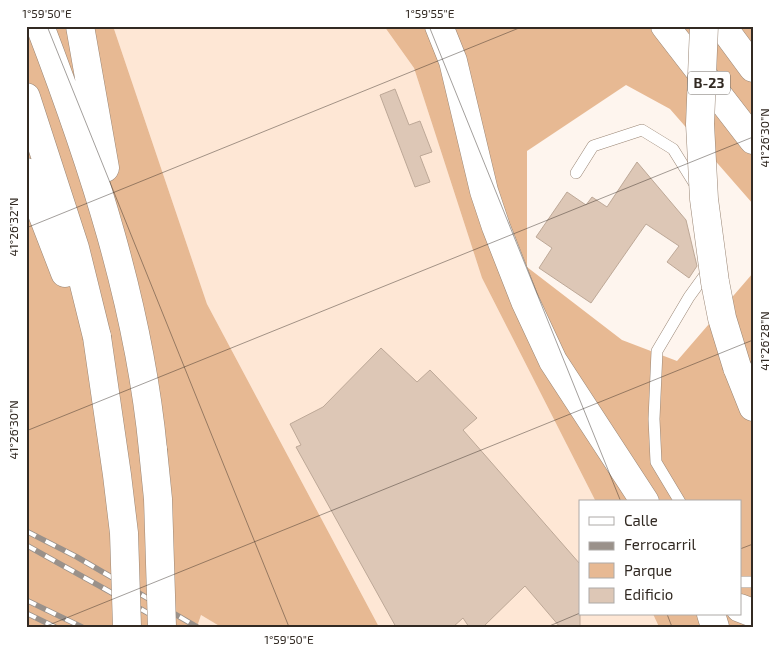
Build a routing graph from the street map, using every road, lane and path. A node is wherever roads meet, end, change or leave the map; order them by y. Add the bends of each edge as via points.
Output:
1 (40, 26) edge
2 (80, 26) edge
3 (439, 26) edge
4 (665, 26) edge
5 (704, 26) edge
6 (722, 26) edge
7 (753, 68) edge
8 (26, 97) edge
9 (753, 140) edge
10 (26, 172) edge
11 (576, 173) dead end
12 (111, 224) junction
13 (720, 225) dead end
14 (724, 248) dead end
15 (66, 250) junction
16 (753, 407) edge
17 (644, 500) edge
18 (679, 500) edge
19 (127, 627) edge
20 (162, 627) edge

1 - 12 main road
2 - 12 main road
3 - 17 main road via 458,80 484,191 534,322 552,361
4 - 9 main road, B-23
5 - 16 main road, bridge via 700,124 704,199 722,318
6 - 7 main road, B-23
8 - 15 main road
10 - 15 main road
11 - 13 lane via 593,146 642,130 673,149
12 - 20 main road, bridge via 151,426 158,499
14 - 18 lane via 689,297 657,351 656,462
15 - 19 main road, bridge via 96,338 124,533

